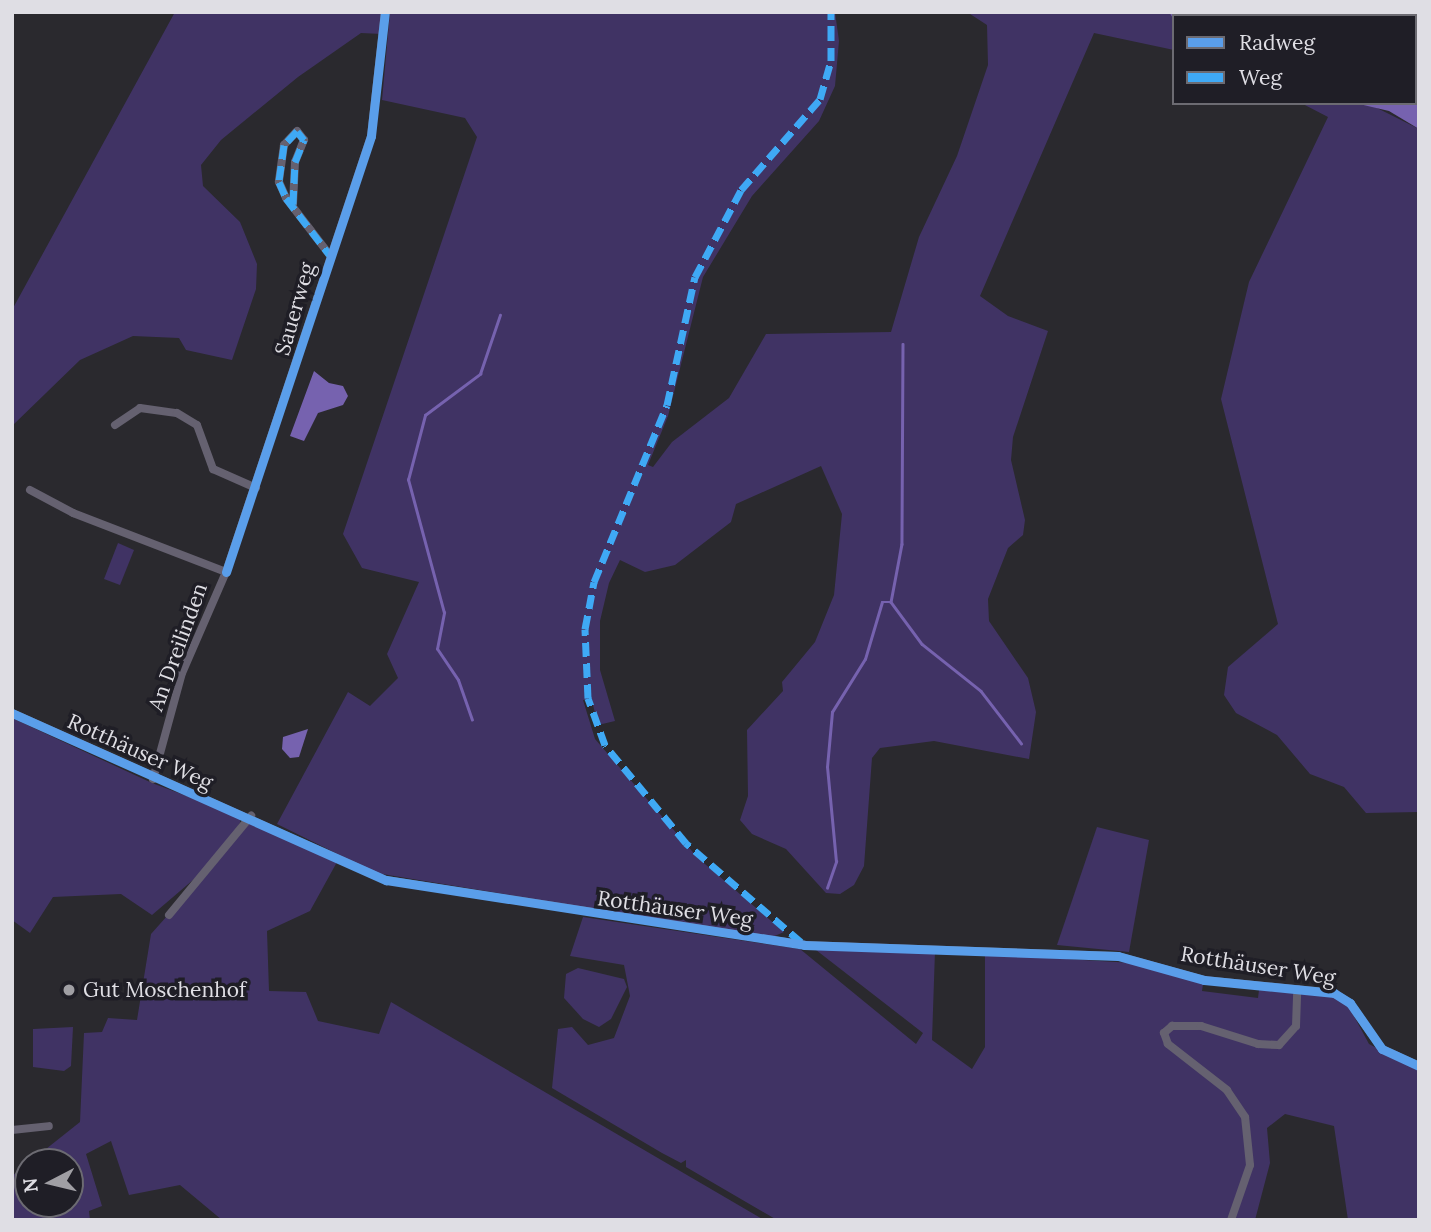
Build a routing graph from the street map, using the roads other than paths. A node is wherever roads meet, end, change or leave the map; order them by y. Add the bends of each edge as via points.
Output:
1 (385, 12) edge
2 (293, 204) junction
3 (329, 254) junction
4 (115, 425) dead end
5 (256, 488) junction
6 (30, 490) dead end
7 (226, 572) junction
8 (12, 713) edge
9 (153, 779) junction
10 (251, 816) junction
11 (169, 915) dead end
12 (1297, 989) junction
13 (1419, 1066) edge
14 (49, 1126) dead end
15 (12, 1130) edge
16 (1231, 1220) edge

1 - 3 street, Sauerweg via 371,136 340,241
2 - 2 street via 295,162 304,140 297,131 284,145 278,172 283,192
2 - 3 street
3 - 5 street, Sauerweg via 318,307
4 - 5 street via 140,408 177,413 197,425 213,469
5 - 7 street, Sauerweg
6 - 7 street, An Dreilinden via 73,513
7 - 9 street, An Dreilinden via 182,674
8 - 9 street, Rotthäuser Weg
9 - 10 street, Rotthäuser Weg
10 - 11 street
10 - 12 street, Rotthäuser Weg via 386,880 651,925 804,945 1118,956 1204,980
12 - 13 street, Rotthäuser Weg via 1340,995 1382,1049
12 - 16 street via 1296,1026 1279,1045 1258,1044 1200,1026 1172,1026 1164,1033 1168,1044 1227,1090 1245,1117 1250,1165
14 - 15 street

